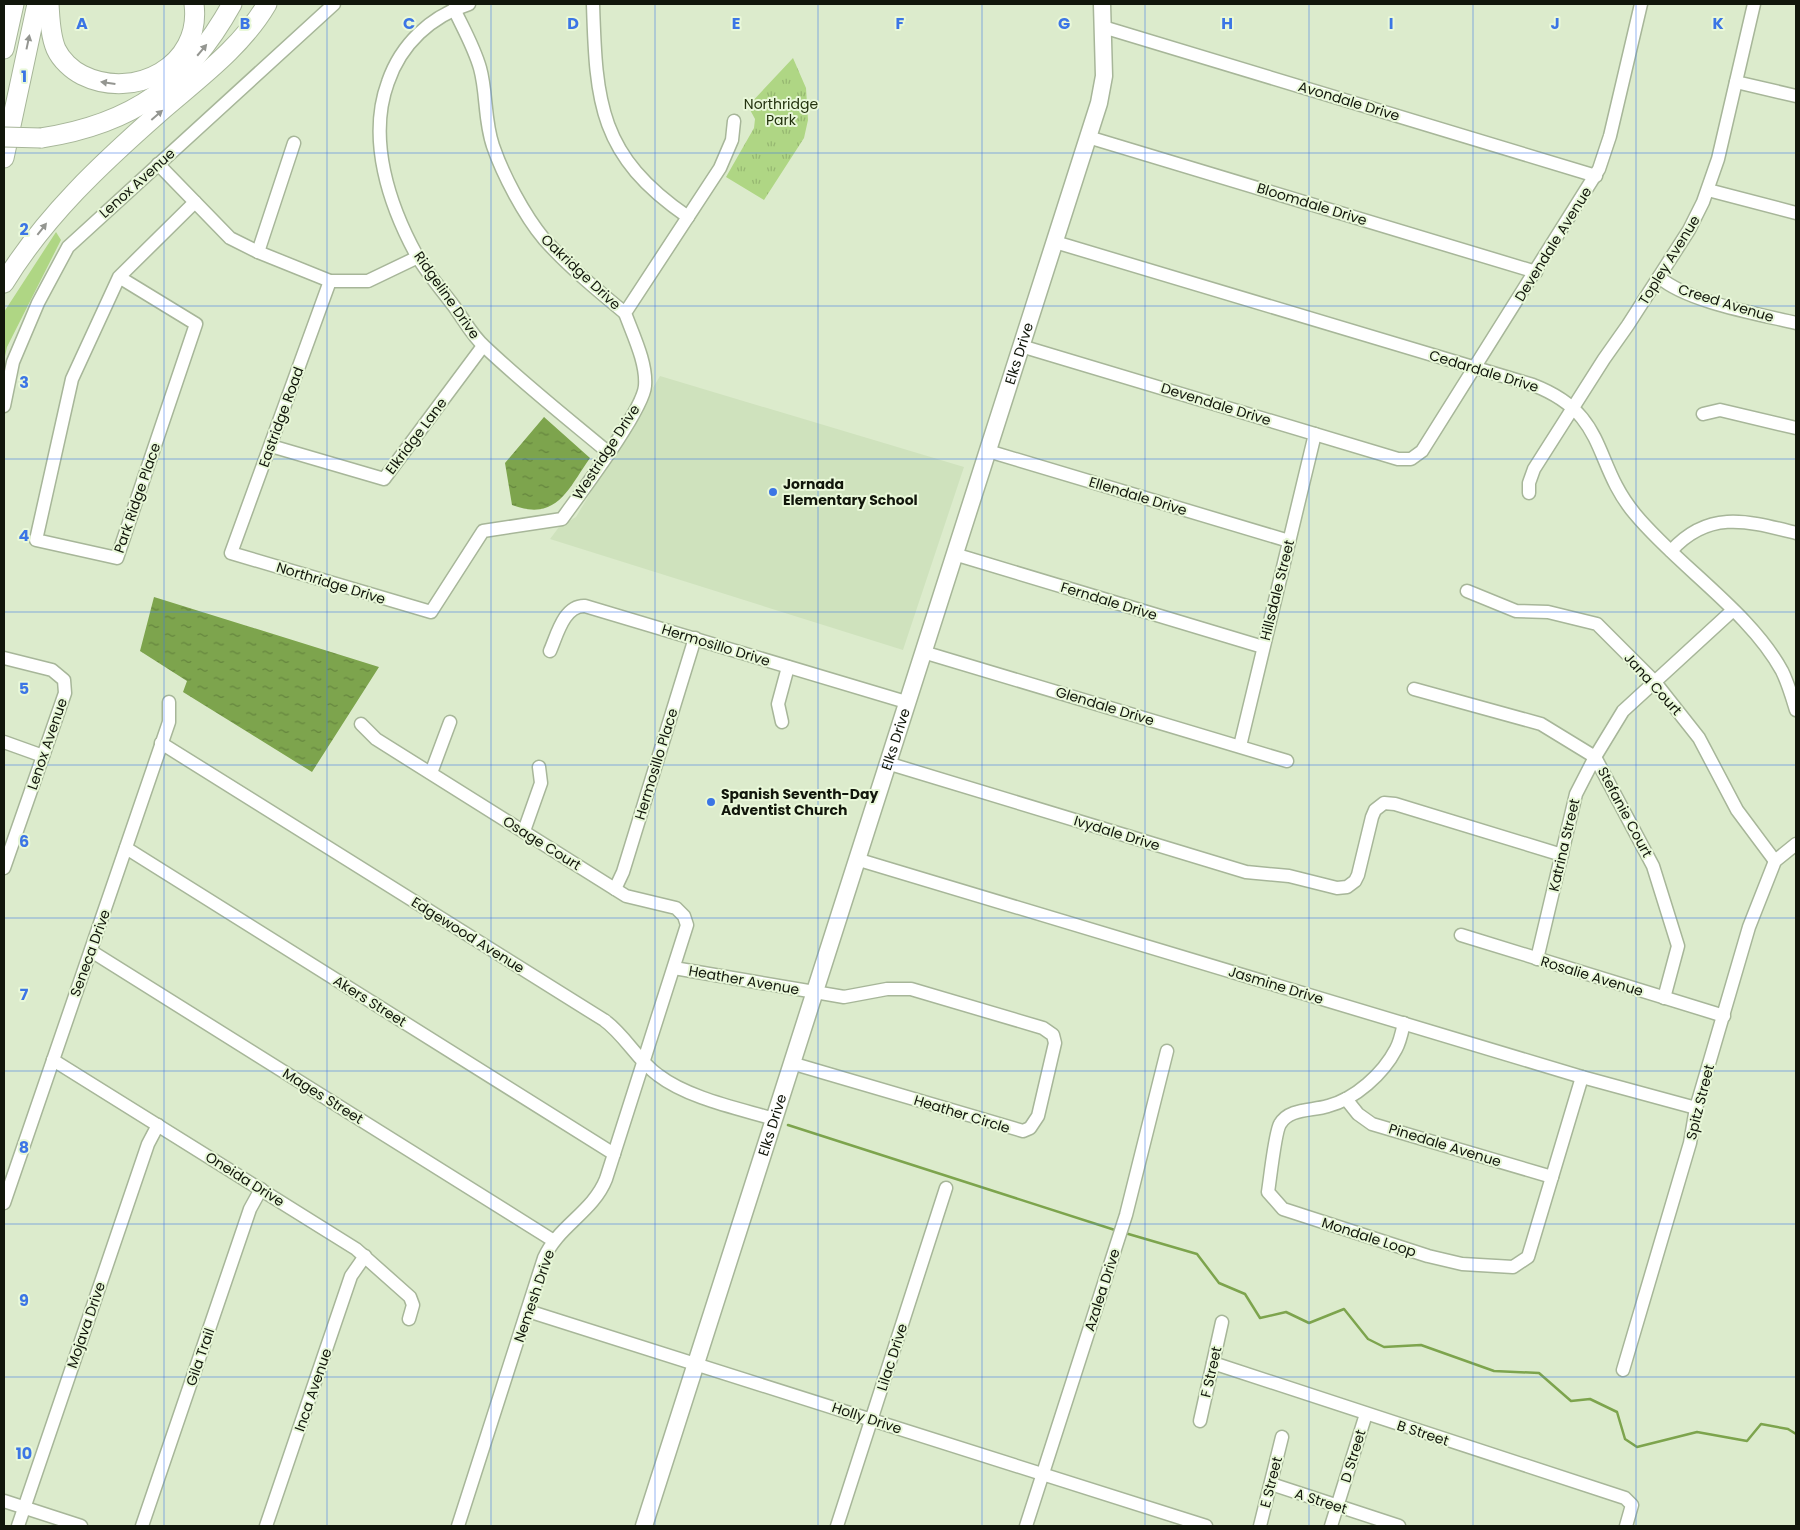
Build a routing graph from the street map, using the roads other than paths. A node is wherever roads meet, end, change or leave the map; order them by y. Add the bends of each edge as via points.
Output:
1 (14, 4) edge
2 (37, 4) edge
3 (50, 4) edge
4 (194, 4) edge
5 (232, 4) edge
6 (267, 4) edge
7 (334, 4) edge
8 (469, 4) edge
9 (593, 4) edge
10 (1102, 4) edge
11 (1641, 4) edge
12 (1754, 4) edge
13 (454, 9) junction
14 (1103, 27) junction
15 (4, 49) edge
16 (1736, 82) junction
17 (1796, 96) edge
18 (734, 120) dead end
19 (4, 137) edge
20 (1088, 137) junction
21 (294, 143) dead end
22 (4, 158) edge
23 (158, 164) junction
24 (1596, 176) junction
25 (1708, 190) junction
26 (195, 202) junction
27 (1796, 212) edge
28 (688, 217) junction
29 (1055, 242) junction
30 (258, 252) junction
31 (418, 257) junction
32 (1536, 272) junction
33 (119, 277) junction
34 (1659, 277) junction
35 (330, 281) junction
36 (4, 283) edge
37 (625, 313) junction
38 (1796, 323) edge
39 (483, 346) junction
40 (1022, 346) junction
41 (1475, 368) junction
42 (4, 406) edge
43 (1573, 408) junction
44 (1703, 414) dead end
45 (1796, 428) edge
46 (1315, 434) junction
47 (271, 446) junction
48 (988, 451) junction
49 (609, 453) junction
50 (1411, 459) joint
51 (1529, 493) dead end
52 (1796, 533) edge
53 (1289, 541) junction
54 (1671, 551) junction
55 (231, 553) joint
56 (954, 554) junction
57 (1467, 591) dead end
58 (1732, 610) junction
59 (431, 612) joint
60 (695, 638) junction
61 (1263, 647) junction
62 (550, 651) dead end
63 (923, 652) junction
64 (4, 658) edge
65 (788, 667) junction
66 (1654, 681) junction
67 (1414, 689) dead end
68 (169, 702) dead end
69 (906, 702) junction
70 (1796, 710) edge
71 (450, 722) dead end
72 (782, 722) dead end
73 (360, 724) dead end
74 (4, 742) edge
75 (162, 743) junction
76 (1240, 746) junction
77 (42, 756) junction
78 (1595, 757) junction
79 (1287, 761) dead end
80 (887, 763) junction
81 (539, 767) dead end
82 (431, 773) junction
83 (524, 831) junction
84 (1796, 844) edge
85 (126, 848) junction
86 (1562, 855) junction
87 (856, 859) junction
88 (1775, 861) junction
89 (4, 868) edge
90 (615, 889) junction
91 (1461, 935) dead end
92 (91, 951) junction
93 (1537, 958) junction
94 (674, 968) junction
95 (814, 992) junction
96 (1664, 998) junction
97 (1724, 1016) junction
98 (1404, 1023) junction
99 (1167, 1051) dead end
100 (53, 1060) junction
101 (644, 1062) junction
102 (791, 1062) junction
103 (1582, 1077) junction
104 (1346, 1099) junction
105 (1696, 1108) junction
106 (774, 1119) junction
107 (158, 1125) junction
108 (614, 1154) junction
109 (1552, 1177) junction
110 (946, 1188) dead end
111 (261, 1189) junction
112 (4, 1203) edge
113 (554, 1241) junction
114 (365, 1256) junction
115 (528, 1311) junction
116 (409, 1319) dead end
117 (1222, 1322) dead end
118 (1214, 1363) junction
119 (695, 1364) junction
120 (1623, 1370) dead end
121 (1366, 1414) junction
122 (871, 1420) junction
123 (1200, 1421) dead end
124 (1282, 1437) dead end
125 (1042, 1474) junction
126 (1271, 1484) junction
127 (4, 1501) edge
128 (1338, 1506) junction
129 (24, 1508) junction
130 (18, 1526) edge
131 (80, 1526) edge
132 (142, 1526) edge
133 (266, 1526) edge
134 (458, 1526) edge
135 (644, 1526) edge
136 (837, 1526) edge
137 (1026, 1526) edge
138 (1203, 1526) edge
139 (1260, 1526) edge
140 (1331, 1526) edge
141 (1399, 1526) edge
142 (1626, 1526) edge

1 - 15 highway
22 -> 2 highway
4 -> 3 highway via 195,22 183,52 148,80 123,84 90,79 67,64 53,41
19 -> 5 highway, bridge via 41,138 95,127 148,102 204,48
36 -> 6 highway via 64,202 124,144 208,72 234,46
7 - 23 street, Lenox Avenue
8 - 13 street, Ridgeline Drive
9 - 28 street via 595,66 599,98 608,128 642,178
10 - 14 main road, Elks Drive
11 - 24 street, Devendale Avenue via 1610,136
12 - 16 street, Topley Avenue
13 - 31 street, Ridgeline Drive via 427,25 406,48 390,74 380,103 380,150 392,201
13 - 37 street, Oakridge Drive via 480,69 484,109 493,146 514,193 544,238
14 - 20 main road, Elks Drive via 1103,89
14 - 24 street, Avondale Drive
16 - 17 street
16 - 25 street, Topley Avenue
18 - 28 street via 732,140 720,168
20 - 29 main road, Elks Drive
20 - 32 street, Bloomdale Drive
21 - 30 street
23 - 26 street
23 - 42 street, Lenox Avenue via 68,247 38,303 13,362
24 - 32 street, Devendale Avenue
25 - 27 street
25 - 34 street, Topley Avenue via 1693,223
26 - 30 street via 230,238
26 - 33 street, Park Ridge Place
28 - 37 street
29 - 40 main road, Elks Drive
29 - 41 street, Cedardale Drive
30 - 35 street
31 - 35 street via 368,282
31 - 39 street, Ridgeline Drive
32 - 41 street, Devendale Avenue
33 - 33 street, Park Ridge Place via 72,379 36,540 117,558 196,324
34 - 38 street, Creed Avenue via 1673,287 1703,298
34 - 43 street, Topley Avenue
35 - 47 street, Eastridge Road
37 - 49 street, Westridge Drive via 644,372 645,388
39 - 47 street, Elkridge Lane via 384,480
39 - 49 street, Ridgeline Drive
40 - 46 street, Devendale Drive
40 - 48 main road, Elks Drive
41 - 43 street, Cedardale Drive via 1541,388
41 - 50 street, Devendale Avenue via 1422,451
43 - 51 street, Topley Avenue via 1532,473
43 - 54 street, Cedardale Drive via 1599,441 1614,481 1629,507
44 - 45 street via 1720,410
46 - 50 street, Devendale Drive via 1398,459
46 - 53 street, Hillsdale Street
47 - 55 street, Eastridge Road
48 - 53 street, Ellendale Drive
48 - 56 main road, Elks Drive
49 - 59 street, Westridge Drive via 562,519 484,531
52 - 54 street via 1750,522 1720,522 1691,532
53 - 61 street, Hillsdale Street
54 - 58 street, Cedardale Drive
55 - 59 street, Northridge Drive
56 - 61 street, Ferndale Drive
56 - 63 main road, Elks Drive
57 - 66 street, Jana Court via 1516,611 1548,612 1597,624
58 - 66 street, Katrina Street
58 - 70 street, Cedardale Drive via 1776,660
60 - 62 street, Hermosillo Drive via 580,606 567,615
60 - 65 street, Hermosillo Drive
60 - 90 street, Hermosillo Place
61 - 76 street, Hillsdale Street
63 - 69 main road, Elks Drive
63 - 76 street, Glendale Drive
64 - 77 street, Lenox Avenue via 52,670 64,680 65,693
65 - 69 street, Hermosillo Drive
65 - 72 street via 778,704
66 - 78 street, Katrina Street via 1623,711
66 - 88 street, Jana Court via 1699,738 1737,810
67 - 78 street, Stefanie Court via 1541,724
68 - 75 street, Seneca Drive via 170,717
69 - 80 main road, Elks Drive
71 - 82 street
73 - 82 street, Osage Court via 376,739
74 - 77 street
75 - 85 street, Seneca Drive
75 - 101 street, Edgewood Avenue via 604,1020
76 - 79 street, Glendale Drive
77 - 89 street, Lenox Avenue
78 - 86 street, Katrina Street via 1576,794
78 - 96 street, Stefanie Court via 1653,866 1678,946
80 - 86 street, Ivydale Drive via 1251,874 1288,876 1337,888 1352,889 1378,801
80 - 87 main road, Elks Drive
81 - 83 street via 541,783
82 - 83 street, Osage Court
83 - 90 street, Osage Court
84 - 88 street, Spitz Street
85 - 92 street, Seneca Drive
85 - 108 street, Akers Street
86 - 93 street, Katrina Street
87 - 95 main road, Elks Drive
87 - 98 street, Jasmine Drive
88 - 97 street, Spitz Street via 1749,927
90 - 94 street, Osage Court via 636,900 672,906 684,916 686,930
91 - 93 street, Rosalie Avenue
92 - 100 street, Seneca Drive
92 - 113 street, Mages Street
93 - 96 street, Rosalie Avenue
94 - 95 street, Heather Avenue
94 - 101 street, Nemesh Drive
95 - 102 main road, Elks Drive
95 - 102 street, Heather Circle via 850,997 887,989 911,989 1047,1030 1055,1043 1038,1116 1030,1128 1018,1131
96 - 97 street, Rosalie Avenue
97 - 105 street, Spitz Street
98 - 103 street, Jasmine Drive
98 - 104 street, Mondale Loop via 1397,1048 1380,1072
99 - 125 street, Azalea Drive via 1126,1215
100 - 107 street, Oneida Drive
100 - 112 street, Seneca Drive
101 - 106 street, Edgewood Avenue via 657,1075 681,1089
101 - 108 street, Nemesh Drive
102 - 106 main road, Elks Drive
103 - 105 street, Jasmine Drive
103 - 109 street, Mondale Loop
104 - 109 street, Pinedale Avenue via 1372,1124
104 - 109 street, Mondale Loop via 1292,1113 1279,1125 1268,1192 1283,1209 1428,1256 1462,1264 1513,1267 1528,1257
105 - 120 street, Spitz Street via 1690,1143
106 - 119 main road, Elks Drive
107 - 111 street, Oneida Drive
107 - 129 street, Mojava Drive via 148,1144
108 - 113 street, Nemesh Drive via 595,1200
110 - 122 street, Lilac Drive
111 - 114 street, Oneida Drive
111 - 132 street, Gila Trail via 250,1209
113 - 115 street, Nemesh Drive via 542,1264
114 - 116 street, Oneida Drive via 410,1297 413,1305
114 - 133 street, Inca Avenue via 351,1276
115 - 119 street, Holly Drive
115 - 134 street, Nemesh Drive
117 - 118 street, F Street
118 - 121 street, B Street
118 - 123 street, F Street
119 - 122 street, Holly Drive
119 - 135 main road, Elks Drive
121 - 128 street, D Street
121 - 142 street, B Street via 1625,1498 1631,1503
122 - 125 street, Holly Drive
122 - 136 street, Lilac Drive
124 - 126 street, E Street
125 - 137 street, Azalea Drive
125 - 138 street, Holly Drive
126 - 128 street, A Street
126 - 139 street, E Street
127 - 129 street
128 - 140 street, D Street
128 - 141 street, A Street
129 - 130 street, Mojava Drive
129 - 131 street

